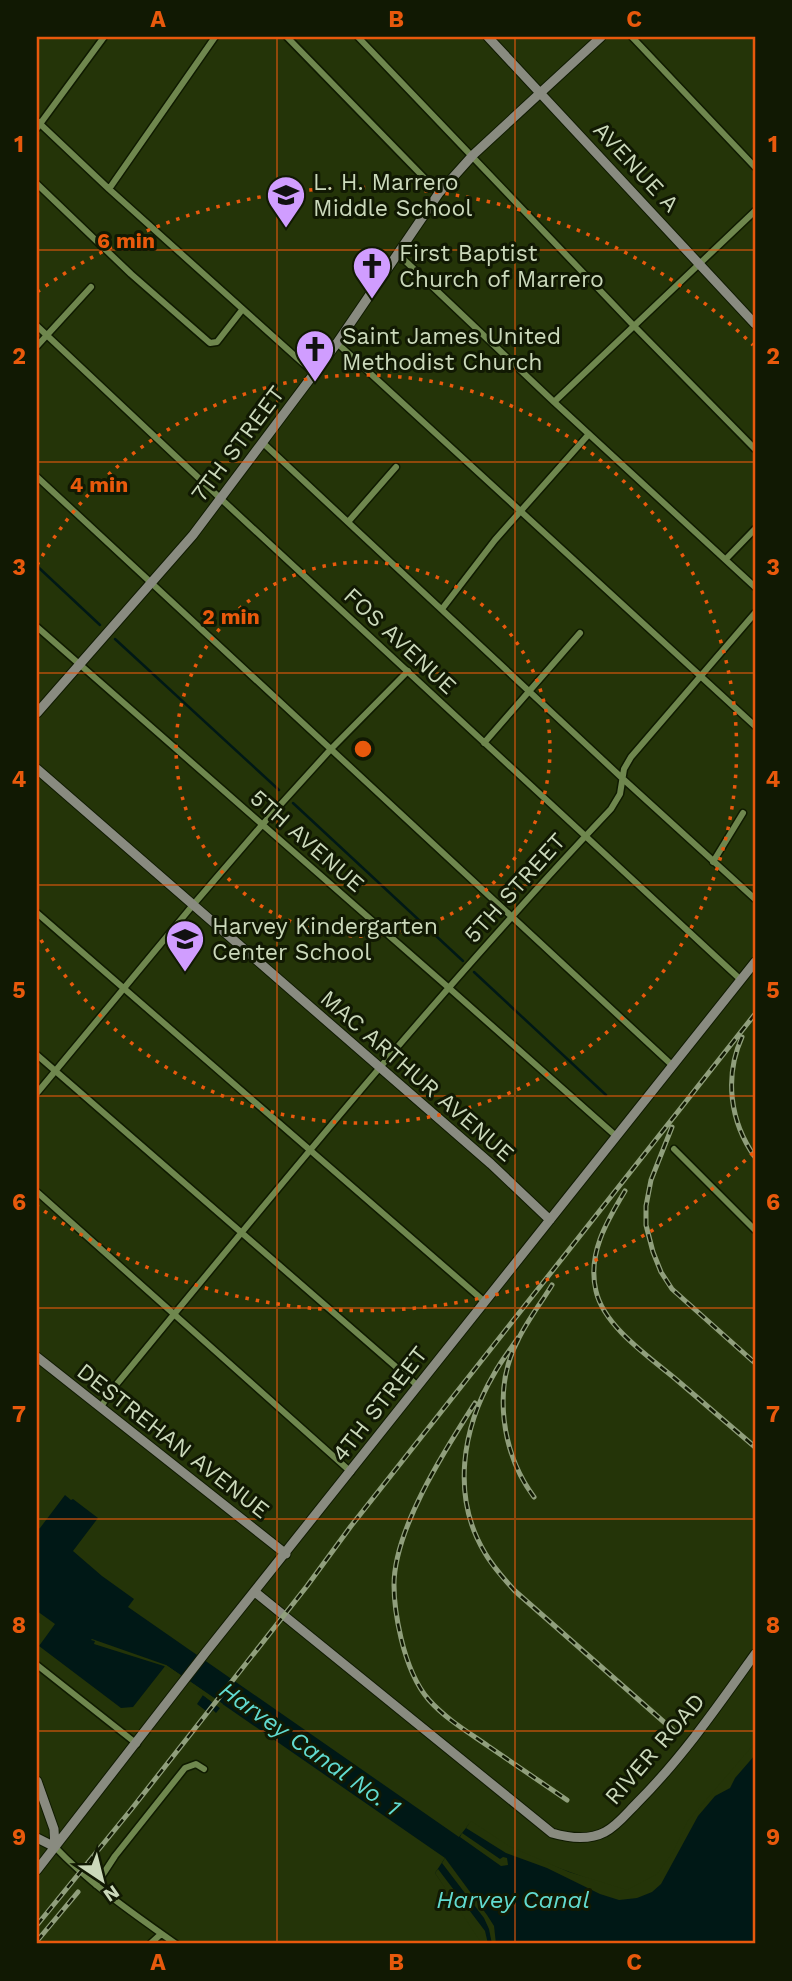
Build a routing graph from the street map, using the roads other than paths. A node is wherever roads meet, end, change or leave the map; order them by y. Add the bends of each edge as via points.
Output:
1 (104, 37) edge
2 (215, 37) edge
3 (287, 37) edge
4 (358, 37) edge
5 (488, 37) edge
6 (601, 37) edge
7 (632, 37) edge
8 (541, 92) junction
9 (38, 125) edge
10 (473, 155) junction
11 (755, 167) edge
12 (37, 184) edge
13 (109, 189) junction
14 (439, 193) junction
15 (755, 211) edge
16 (397, 253) junction
17 (699, 264) junction
18 (91, 287) dead end
19 (242, 310) junction
20 (755, 324) edge
21 (37, 326) edge
22 (634, 326) junction
23 (47, 335) junction
24 (337, 343) junction
25 (37, 346) edge
26 (315, 374) junction
27 (554, 402) junction
28 (589, 434) junction
29 (262, 442) junction
30 (755, 449) edge
31 (396, 467) dead end
32 (37, 477) edge
33 (220, 498) junction
34 (520, 511) junction
35 (348, 522) junction
36 (755, 529) edge
37 (726, 559) junction
38 (151, 582) junction
39 (755, 587) edge
40 (442, 609) junction
41 (755, 612) edge
42 (37, 627) edge
43 (580, 633) dead end
44 (79, 664) junction
45 (408, 671) junction
46 (702, 676) junction
47 (529, 691) junction
48 (37, 713) edge
49 (755, 726) edge
50 (484, 743) junction
51 (330, 750) junction
52 (37, 769) edge
53 (622, 778) junction
54 (743, 813) dead end
55 (262, 825) junction
56 (585, 837) junction
57 (713, 862) junction
58 (755, 899) edge
59 (193, 905) junction
60 (37, 913) edge
61 (513, 916) junction
62 (755, 962) edge
63 (741, 980) junction
64 (449, 988) junction
65 (123, 989) junction
66 (37, 1055) edge
67 (673, 1066) junction
68 (380, 1069) junction
69 (54, 1071) junction
70 (37, 1093) edge
71 (616, 1136) junction
72 (674, 1149) dead end
73 (310, 1152) junction
74 (37, 1192) edge
75 (550, 1220) junction
76 (755, 1230) edge
77 (241, 1233) junction
78 (485, 1302) junction
79 (175, 1313) junction
80 (37, 1357) edge
81 (418, 1386) junction
82 (101, 1408) junction
83 (351, 1472) junction
84 (286, 1554) junction
85 (255, 1592) junction
86 (755, 1654) edge
87 (37, 1665) edge
88 (136, 1744) junction
89 (204, 1769) dead end
90 (37, 1781) edge
91 (37, 1838) edge
92 (55, 1847) junction
93 (37, 1870) edge
94 (96, 1885) junction
95 (161, 1934) junction
96 (150, 1944) edge
97 (176, 1944) edge

1 - 9 street
2 - 13 street
3 - 14 street
4 - 10 street
5 - 8 main road, AVENUE A
6 - 8 main road, 7TH STREET
7 - 11 street
8 - 10 main road, 7TH STREET
8 - 17 main road, AVENUE A
9 - 13 street
10 - 14 main road, 7TH STREET
10 - 22 street
12 - 19 street via 210,343 223,337
13 - 19 street
14 - 16 main road, 7TH STREET
15 - 17 street
16 - 24 main road, 7TH STREET
16 - 27 street
17 - 20 main road, AVENUE A
17 - 22 street
18 - 23 street
19 - 26 street
21 - 23 street, FOS AVENUE
22 - 27 street
22 - 30 street
23 - 25 street
23 - 33 street, FOS AVENUE
24 - 26 main road, 7TH STREET
24 - 34 street
26 - 29 main road, 7TH STREET
27 - 28 street
28 - 34 street
28 - 37 street
29 - 33 main road, 7TH STREET
29 - 35 street
31 - 35 street
32 - 38 street
33 - 38 main road, 7TH STREET
33 - 45 street, FOS AVENUE
34 - 40 street
34 - 46 street
35 - 40 street
36 - 37 street
37 - 39 street
38 - 44 main road, 7TH STREET
38 - 51 street
40 - 47 street
41 - 46 street, 5TH STREET
42 - 44 street, 5TH AVENUE
43 - 47 street
44 - 48 main road, 7TH STREET
44 - 55 street, 5TH AVENUE
45 - 50 street, FOS AVENUE
45 - 51 street
46 - 49 street
46 - 53 street, 5TH STREET via 631,757
47 - 50 street
47 - 53 street
50 - 56 street, FOS AVENUE
51 - 55 street
51 - 61 street
52 - 59 main road, MAC ARTHUR AVENUE
53 - 56 street, 5TH STREET via 611,809
53 - 57 street
54 - 57 street
55 - 59 street
55 - 64 street, 5TH AVENUE
56 - 61 street, 5TH STREET
56 - 63 street, FOS AVENUE
57 - 58 street
59 - 65 street
59 - 68 main road, MAC ARTHUR AVENUE
60 - 65 street
61 - 64 street, 5TH STREET
61 - 67 street
62 - 63 main road, 4TH STREET
63 - 67 main road, 4TH STREET
64 - 68 street, 5TH STREET
64 - 71 street, 5TH AVENUE
65 - 69 street
65 - 73 street
66 - 69 street
67 - 71 main road, 4TH STREET
68 - 73 street, 5TH STREET
68 - 75 main road, MAC ARTHUR AVENUE
69 - 70 street
69 - 77 street
71 - 75 main road, 4TH STREET
72 - 76 street
73 - 77 street, 5TH STREET
73 - 78 street
74 - 79 street
75 - 78 main road, 4TH STREET
77 - 79 street, 5TH STREET
77 - 81 street
78 - 81 main road, 4TH STREET
79 - 82 street, 5TH STREET
79 - 83 street
80 - 82 main road, DESTREHAN AVENUE
81 - 83 main road, 4TH STREET
82 - 84 main road, DESTREHAN AVENUE
83 - 84 main road, 4TH STREET
84 - 85 main road, 4TH STREET
85 - 86 main road, RIVER ROAD via 552,1833 569,1838 605,1832 620,1820 694,1738
85 - 88 main road, 4TH STREET
87 - 88 street
88 - 92 main road, 4TH STREET
89 - 94 street via 196,1764 184,1768
90 - 92 main road via 54,1829
91 - 92 main road
92 - 93 main road, 4TH STREET
92 - 94 street
94 - 95 street
95 - 96 street
95 - 97 street

